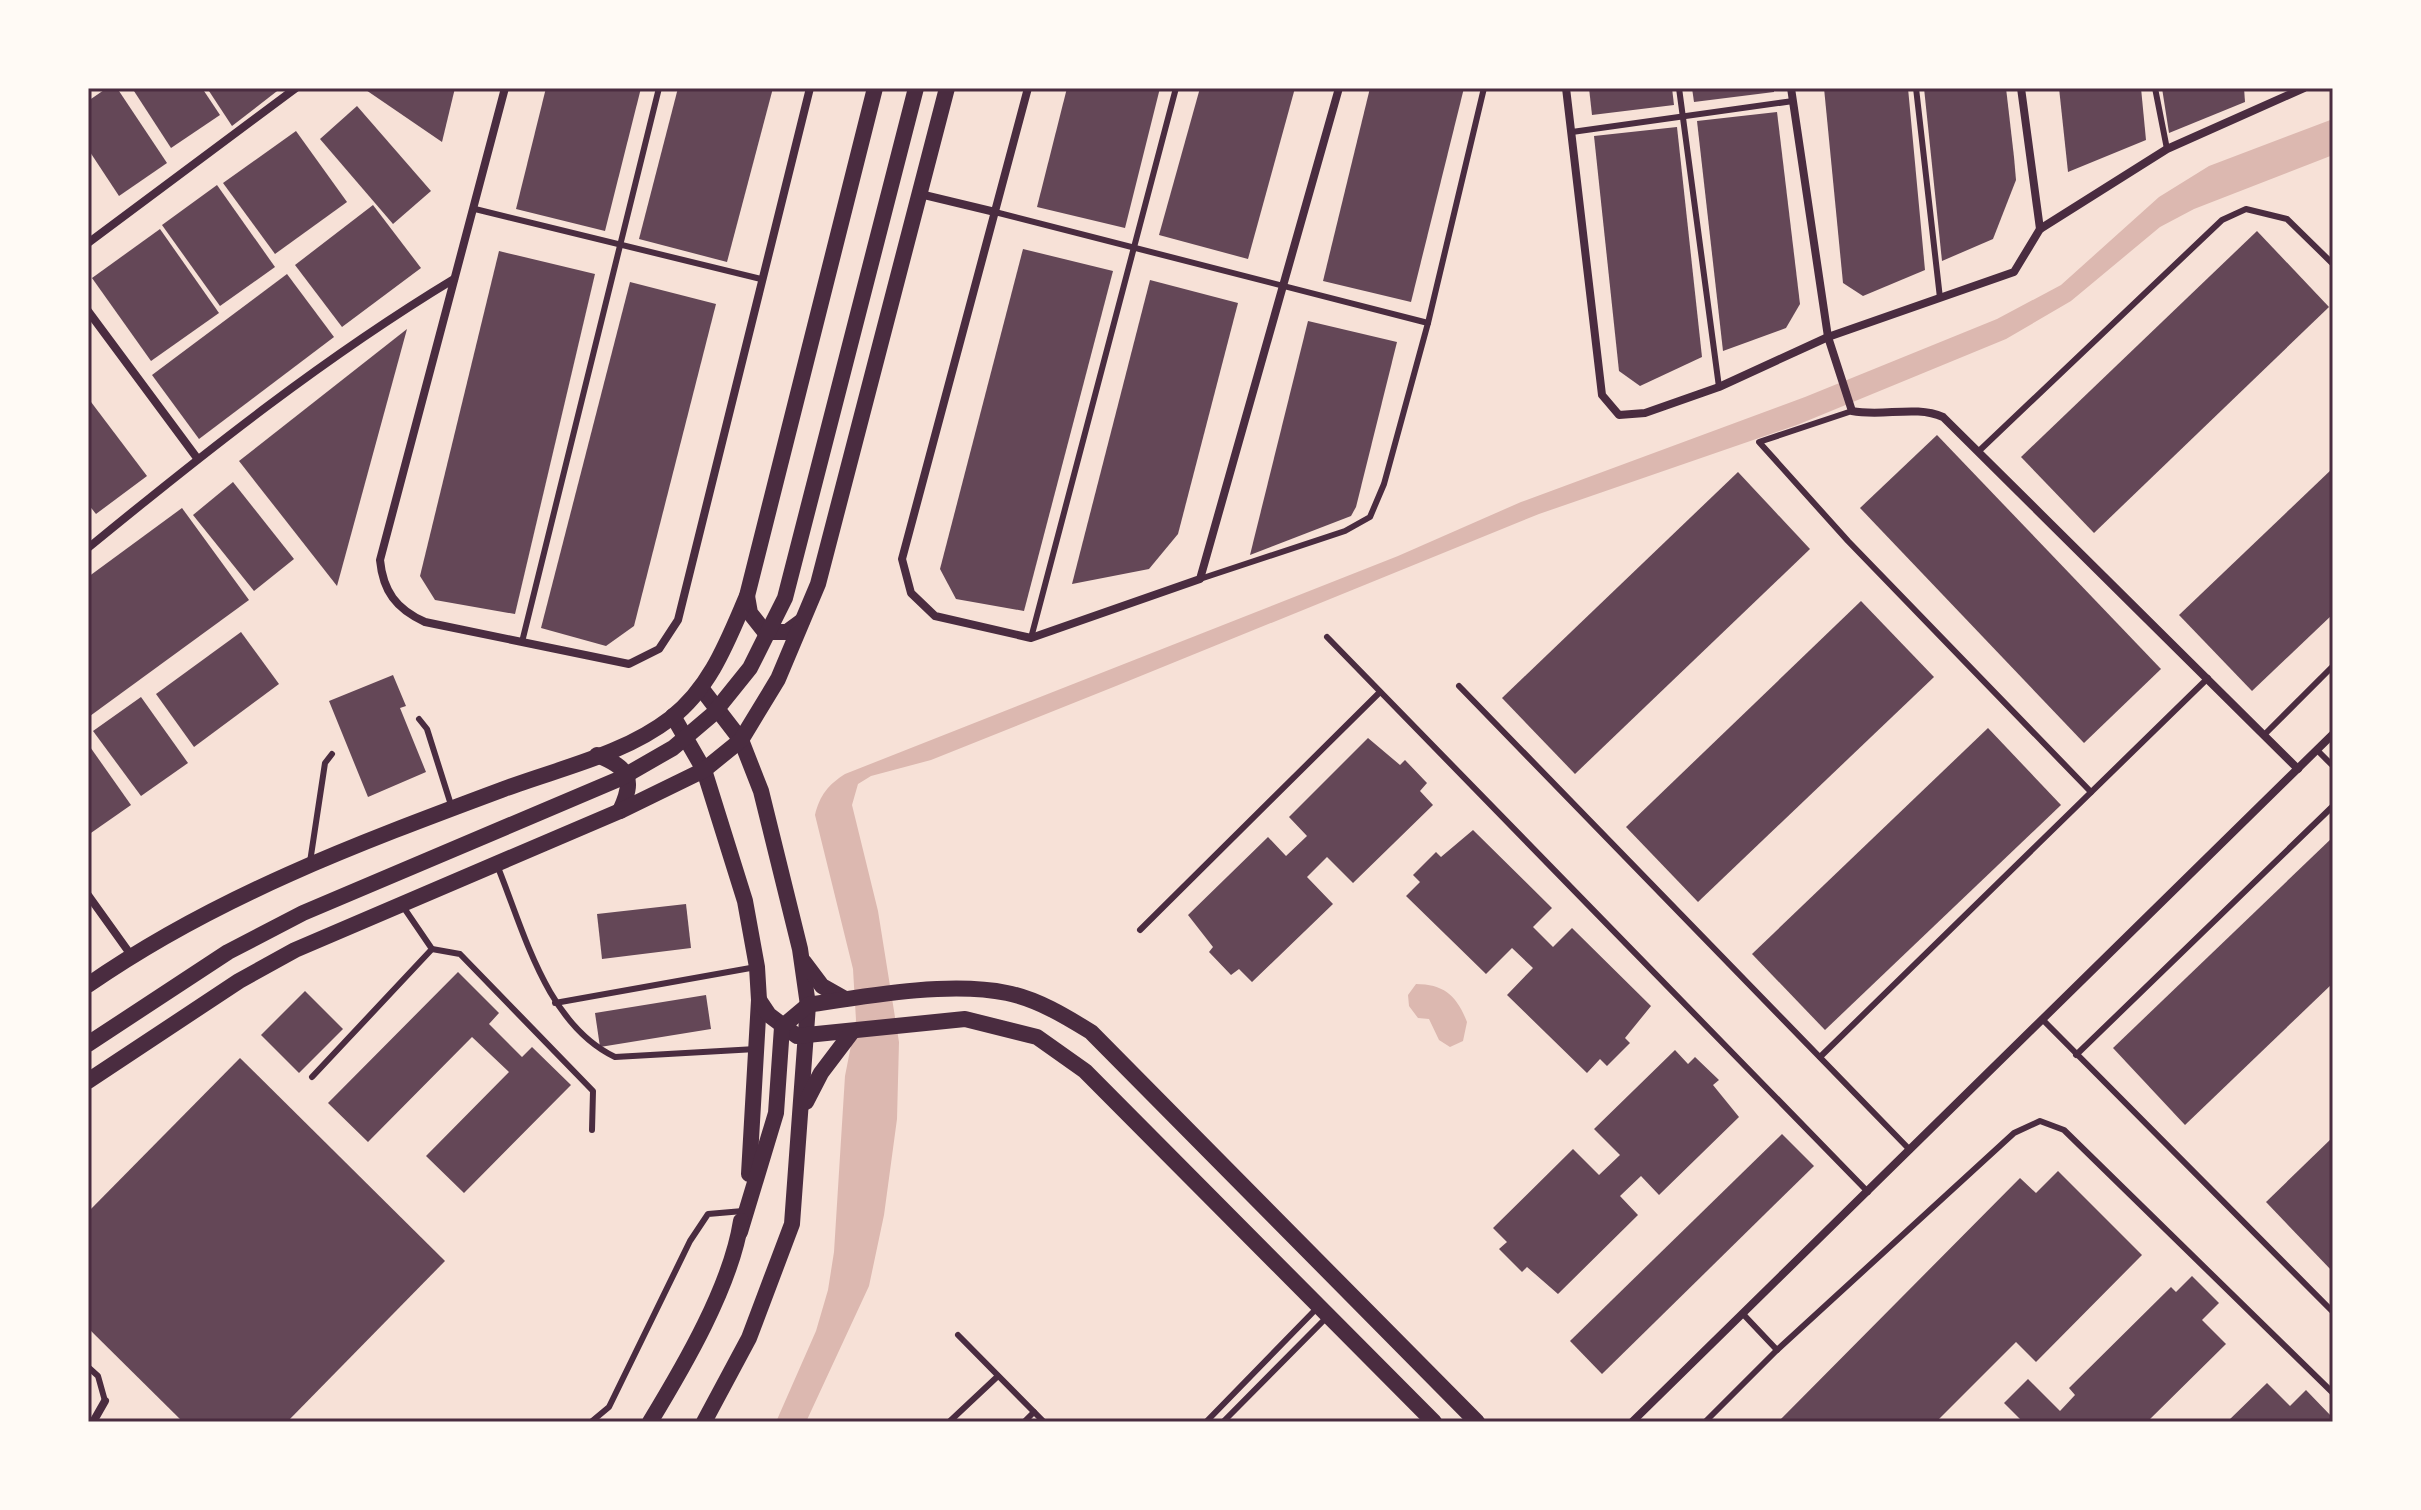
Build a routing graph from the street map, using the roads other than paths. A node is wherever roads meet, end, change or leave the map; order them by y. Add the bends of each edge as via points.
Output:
1 (296, 88) edge
2 (505, 88) edge
3 (659, 88) edge
4 (810, 88) edge
5 (875, 88) edge
6 (916, 88) edge
7 (947, 88) edge
8 (1028, 88) edge
9 (1176, 88) edge
10 (1339, 88) edge
11 (1484, 88) edge
12 (1566, 88) edge
13 (1679, 88) edge
14 (1791, 88) edge
15 (1916, 88) edge
16 (2021, 88) edge
17 (2155, 88) edge
18 (2304, 88) edge
19 (2279, 92) edge
20 (1793, 101) junction
21 (1683, 117) junction
22 (1572, 132) junction
23 (2167, 149) junction
24 (920, 194) junction
25 (475, 209) junction
26 (995, 212) junction
27 (2040, 229) junction
28 (88, 243) edge
29 (621, 244) junction
30 (1132, 247) junction
31 (2333, 264) edge
32 (454, 279) junction
33 (761, 279) junction
34 (1282, 286) junction
35 (1940, 298) junction
36 (88, 311) edge
37 (1428, 323) junction
38 (1828, 337) junction
39 (1719, 387) junction
40 (1852, 411) junction
41 (1980, 450) junction
42 (197, 458) junction
43 (88, 548) edge
44 (1200, 579) junction
45 (747, 596) junction
46 (806, 616) junction
47 (1327, 637) dead end
48 (1031, 638) junction
49 (522, 642) junction
50 (2333, 666) edge
51 (2208, 678) junction
52 (1459, 686) dead end
53 (701, 688) junction
54 (1380, 692) junction
55 (673, 716) junction
56 (419, 719) dead end
57 (2333, 734) edge
58 (2264, 735) junction
59 (741, 740) junction
60 (2317, 750) junction
61 (332, 754) dead end
62 (597, 755) junction
63 (2333, 766) edge
64 (2298, 769) junction
65 (704, 770) junction
66 (2091, 792) junction
67 (2333, 806) edge
68 (453, 809) junction
69 (620, 811) junction
70 (310, 862) junction
71 (497, 865) junction
72 (88, 895) edge
73 (402, 905) junction
74 (1140, 930) dead end
75 (432, 949) junction
76 (800, 949) junction
77 (131, 955) junction
78 (757, 967) junction
79 (88, 985) edge
80 (848, 999) junction
81 (759, 1000) junction
82 (555, 1003) junction
83 (808, 1005) junction
84 (2042, 1019) junction
85 (782, 1027) junction
86 (852, 1032) junction
87 (808, 1036) junction
88 (88, 1044) edge
89 (757, 1049) junction
90 (2076, 1055) junction
91 (1820, 1057) junction
92 (312, 1077) dead end
93 (88, 1081) edge
94 (803, 1107) junction
95 (592, 1130) dead end
96 (1910, 1150) junction
97 (1868, 1192) junction
98 (743, 1211) junction
99 (740, 1232) junction
100 (1324, 1311) junction
101 (2333, 1312) edge
102 (1743, 1314) junction
103 (958, 1335) dead end
104 (1777, 1350) junction
105 (88, 1367) edge
106 (998, 1376) junction
107 (2333, 1393) edge
108 (105, 1401) joint
109 (1034, 1412) junction
110 (93, 1422) edge
111 (591, 1422) edge
112 (650, 1422) edge
113 (704, 1422) edge
114 (949, 1422) edge
115 (1024, 1422) edge
116 (1044, 1422) edge
117 (1206, 1422) edge
118 (1223, 1422) edge
119 (1434, 1422) edge
120 (1477, 1422) edge
121 (1632, 1422) edge
122 (1705, 1422) edge

1 - 28 street
2 - 25 street
3 - 29 lane
4 - 33 street
5 - 45 main road
6 - 88 main road via 785,598 750,668 713,714 673,748 619,779 303,913 228,952
7 - 24 main road
8 - 26 street
9 - 30 lane
10 - 34 street
11 - 37 lane
12 - 22 street
13 - 21 lane
14 - 20 street
15 - 35 lane
16 - 27 street
17 - 23 lane
18 - 19 street
19 - 23 street
20 - 21 lane
20 - 38 street
21 - 22 lane
21 - 39 lane
22 - 39 street via 1602,395 1619,415 1645,413
23 - 27 street
24 - 26 street
24 - 46 main road
25 - 29 lane
25 - 32 street
26 - 30 lane
26 - 48 street via 902,559 911,593 935,616
27 - 35 street via 2014,272
29 - 33 lane
29 - 49 lane
30 - 34 lane
30 - 48 lane
31 - 41 lane via 2287,219 2246,209 2222,220
32 - 42 street via 395,315
32 - 49 street via 380,560 382,580 392,599 425,622
33 - 49 street via 678,620 659,649 629,664
34 - 37 lane
34 - 44 street
35 - 38 street
36 - 42 street
37 - 44 lane via 1370,517 1345,531
38 - 39 street
38 - 40 street
40 - 41 street via 1872,415 1928,410
40 - 66 lane via 1759,442
41 - 51 street
42 - 43 street
44 - 48 street
45 - 46 main road via 755,624 765,632 796,628
45 - 53 main road
46 - 59 main road via 778,679
47 - 54 lane
50 - 58 lane
51 - 58 street
51 - 66 lane
52 - 91 lane
53 - 55 main road
53 - 59 main road
54 - 74 lane
54 - 97 lane
55 - 62 main road via 625,746
55 - 65 main road
56 - 68 lane
57 - 60 street
58 - 64 street
59 - 65 main road
59 - 76 main road via 761,791
60 - 63 lane
60 - 64 street
61 - 70 lane via 325,763
62 - 68 main road
62 - 69 main road via 623,768 629,779
64 - 84 street
65 - 69 main road
65 - 78 main road via 745,901
66 - 91 lane
67 - 90 lane
68 - 70 main road
69 - 71 main road
70 - 77 main road
71 - 73 main road
71 - 82 lane
72 - 77 street
73 - 75 lane
73 - 93 main road via 295,950 239,981
75 - 92 lane
75 - 95 lane via 460,954 593,1091
76 - 80 main road via 813,977
76 - 83 main road
77 - 79 main road
78 - 81 main road
78 - 82 lane
80 - 83 main road
80 - 120 main road via 898,992 1007,993 1064,1015 1091,1032
81 - 85 main road
81 - 89 main road
82 - 89 lane via 597,1049 615,1057
83 - 85 main road
83 - 87 main road
84 - 90 lane
84 - 96 street
85 - 87 main road
85 - 99 main road via 776,1113
86 - 87 main road
86 - 94 main road
86 - 100 main road via 965,1019 1037,1037 1085,1071
87 - 94 main road
89 - 98 main road
90 - 101 lane
91 - 96 lane
94 - 113 main road via 792,1224 749,1338
96 - 97 street
97 - 102 street
98 - 99 main road
98 - 111 lane via 708,1214 609,1407
99 - 112 main road via 692,1351
100 - 117 lane
100 - 118 lane
100 - 119 main road
102 - 104 lane
102 - 121 street
103 - 106 lane
104 - 107 lane via 2014,1133 2040,1121 2064,1130
104 - 122 lane
105 - 108 lane via 98,1376
106 - 109 lane
106 - 114 lane
108 - 110 street
109 - 115 lane
109 - 116 lane

